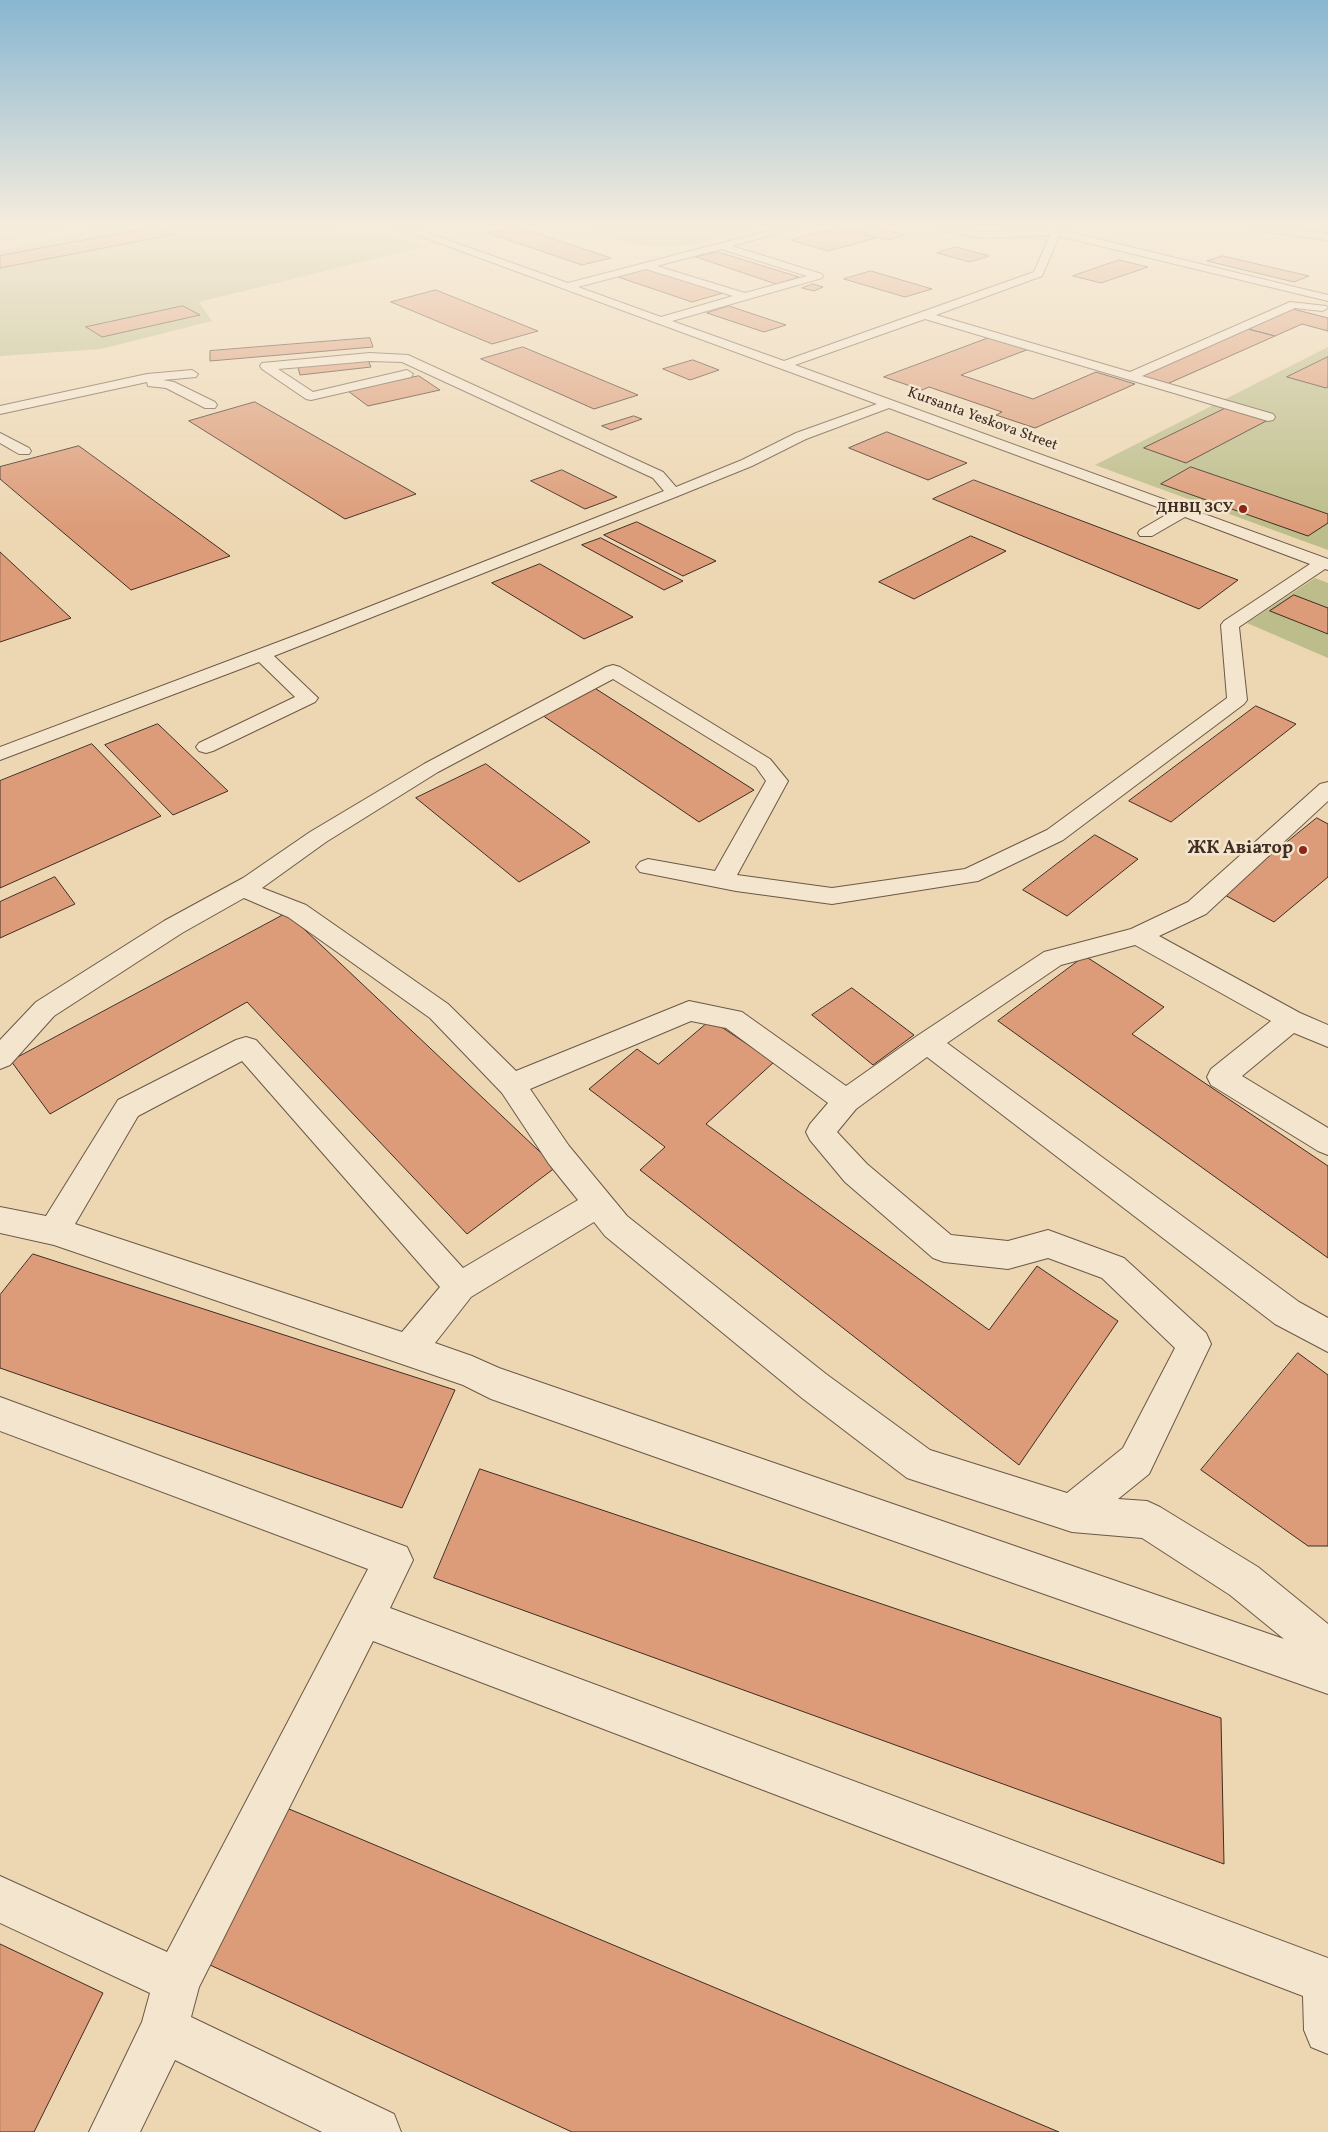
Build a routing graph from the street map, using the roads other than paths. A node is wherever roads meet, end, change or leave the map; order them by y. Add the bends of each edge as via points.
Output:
1 (678, 327) edge
2 (890, 327) edge
3 (967, 327) edge
4 (1241, 327) edge
5 (782, 366) junction
6 (192, 374) dead end
7 (407, 374) dead end
8 (1132, 376) junction
9 (134, 381) junction
10 (888, 404) junction
11 (210, 405) dead end
12 (0, 410) edge
13 (1268, 417) dead end
14 (0, 437) edge
15 (24, 452) dead end
16 (674, 494) junction
17 (1184, 511) junction
18 (1146, 533) dead end
19 (1326, 564) edge
20 (262, 655) junction
21 (206, 747) dead end
22 (0, 754) edge
23 (1324, 799) edge
24 (648, 867) dead end
25 (723, 879) junction
26 (241, 888) junction
27 (1138, 936) junction
28 (1291, 1020) junction
29 (1328, 1037) edge
30 (927, 1043) junction
31 (0, 1058) edge
32 (512, 1085) junction
33 (846, 1101) junction
34 (1328, 1143) edge
35 (598, 1204) junction
36 (0, 1220) edge
37 (54, 1231) junction
38 (460, 1287) junction
39 (1328, 1336) edge
40 (408, 1351) junction
41 (0, 1414) edge
42 (1072, 1512) junction
43 (364, 1618) junction
44 (1328, 1649) edge
45 (1328, 1674) edge
46 (0, 1899) edge
47 (176, 1981) junction
48 (164, 2029) junction
49 (1328, 2030) edge
50 (114, 2132) edge
51 (376, 2132) edge

1 - 5 street, Kursanta Yeskova Street
2 - 5 street
3 - 8 street
4 - 8 street
5 - 10 street, Kursanta Yeskova Street
6 - 9 street
7 - 16 street via 311,396 266,366 370,357 404,358 658,475
8 - 13 street
9 - 11 street via 169,385
9 - 12 street
10 - 16 street via 801,436
10 - 17 street, Kursanta Yeskova Street
14 - 15 street
16 - 20 street
17 - 18 street
17 - 19 street, Kursanta Yeskova Street
19 - 25 street via 1230,624 1237,700 1055,835 970,876 832,896
20 - 21 street via 308,698
20 - 22 street
23 - 27 street via 1197,908
24 - 25 street
25 - 26 street via 777,781 763,763 613,671 431,768
26 - 31 street via 173,927 45,1009
26 - 32 street via 297,911 439,1011
27 - 28 street
27 - 30 street via 1053,958
28 - 29 street
28 - 34 street via 1221,1077
30 - 33 street
30 - 39 street via 1287,1313
32 - 33 street via 689,1011 733,1019
32 - 35 street via 559,1155
33 - 42 street via 820,1132 856,1173 944,1248 1008,1255 1048,1244 1113,1268 1194,1344 1136,1461
35 - 38 street
35 - 42 street via 616,1226 814,1386 920,1464
36 - 37 street
37 - 38 street via 128,1108 246,1047
37 - 40 street
38 - 40 street
40 - 45 street
41 - 43 street via 394,1560
42 - 44 street via 1147,1520 1244,1581
43 - 47 street
43 - 49 street via 1326,1981
46 - 47 street
47 - 48 street
48 - 50 street
48 - 51 street

